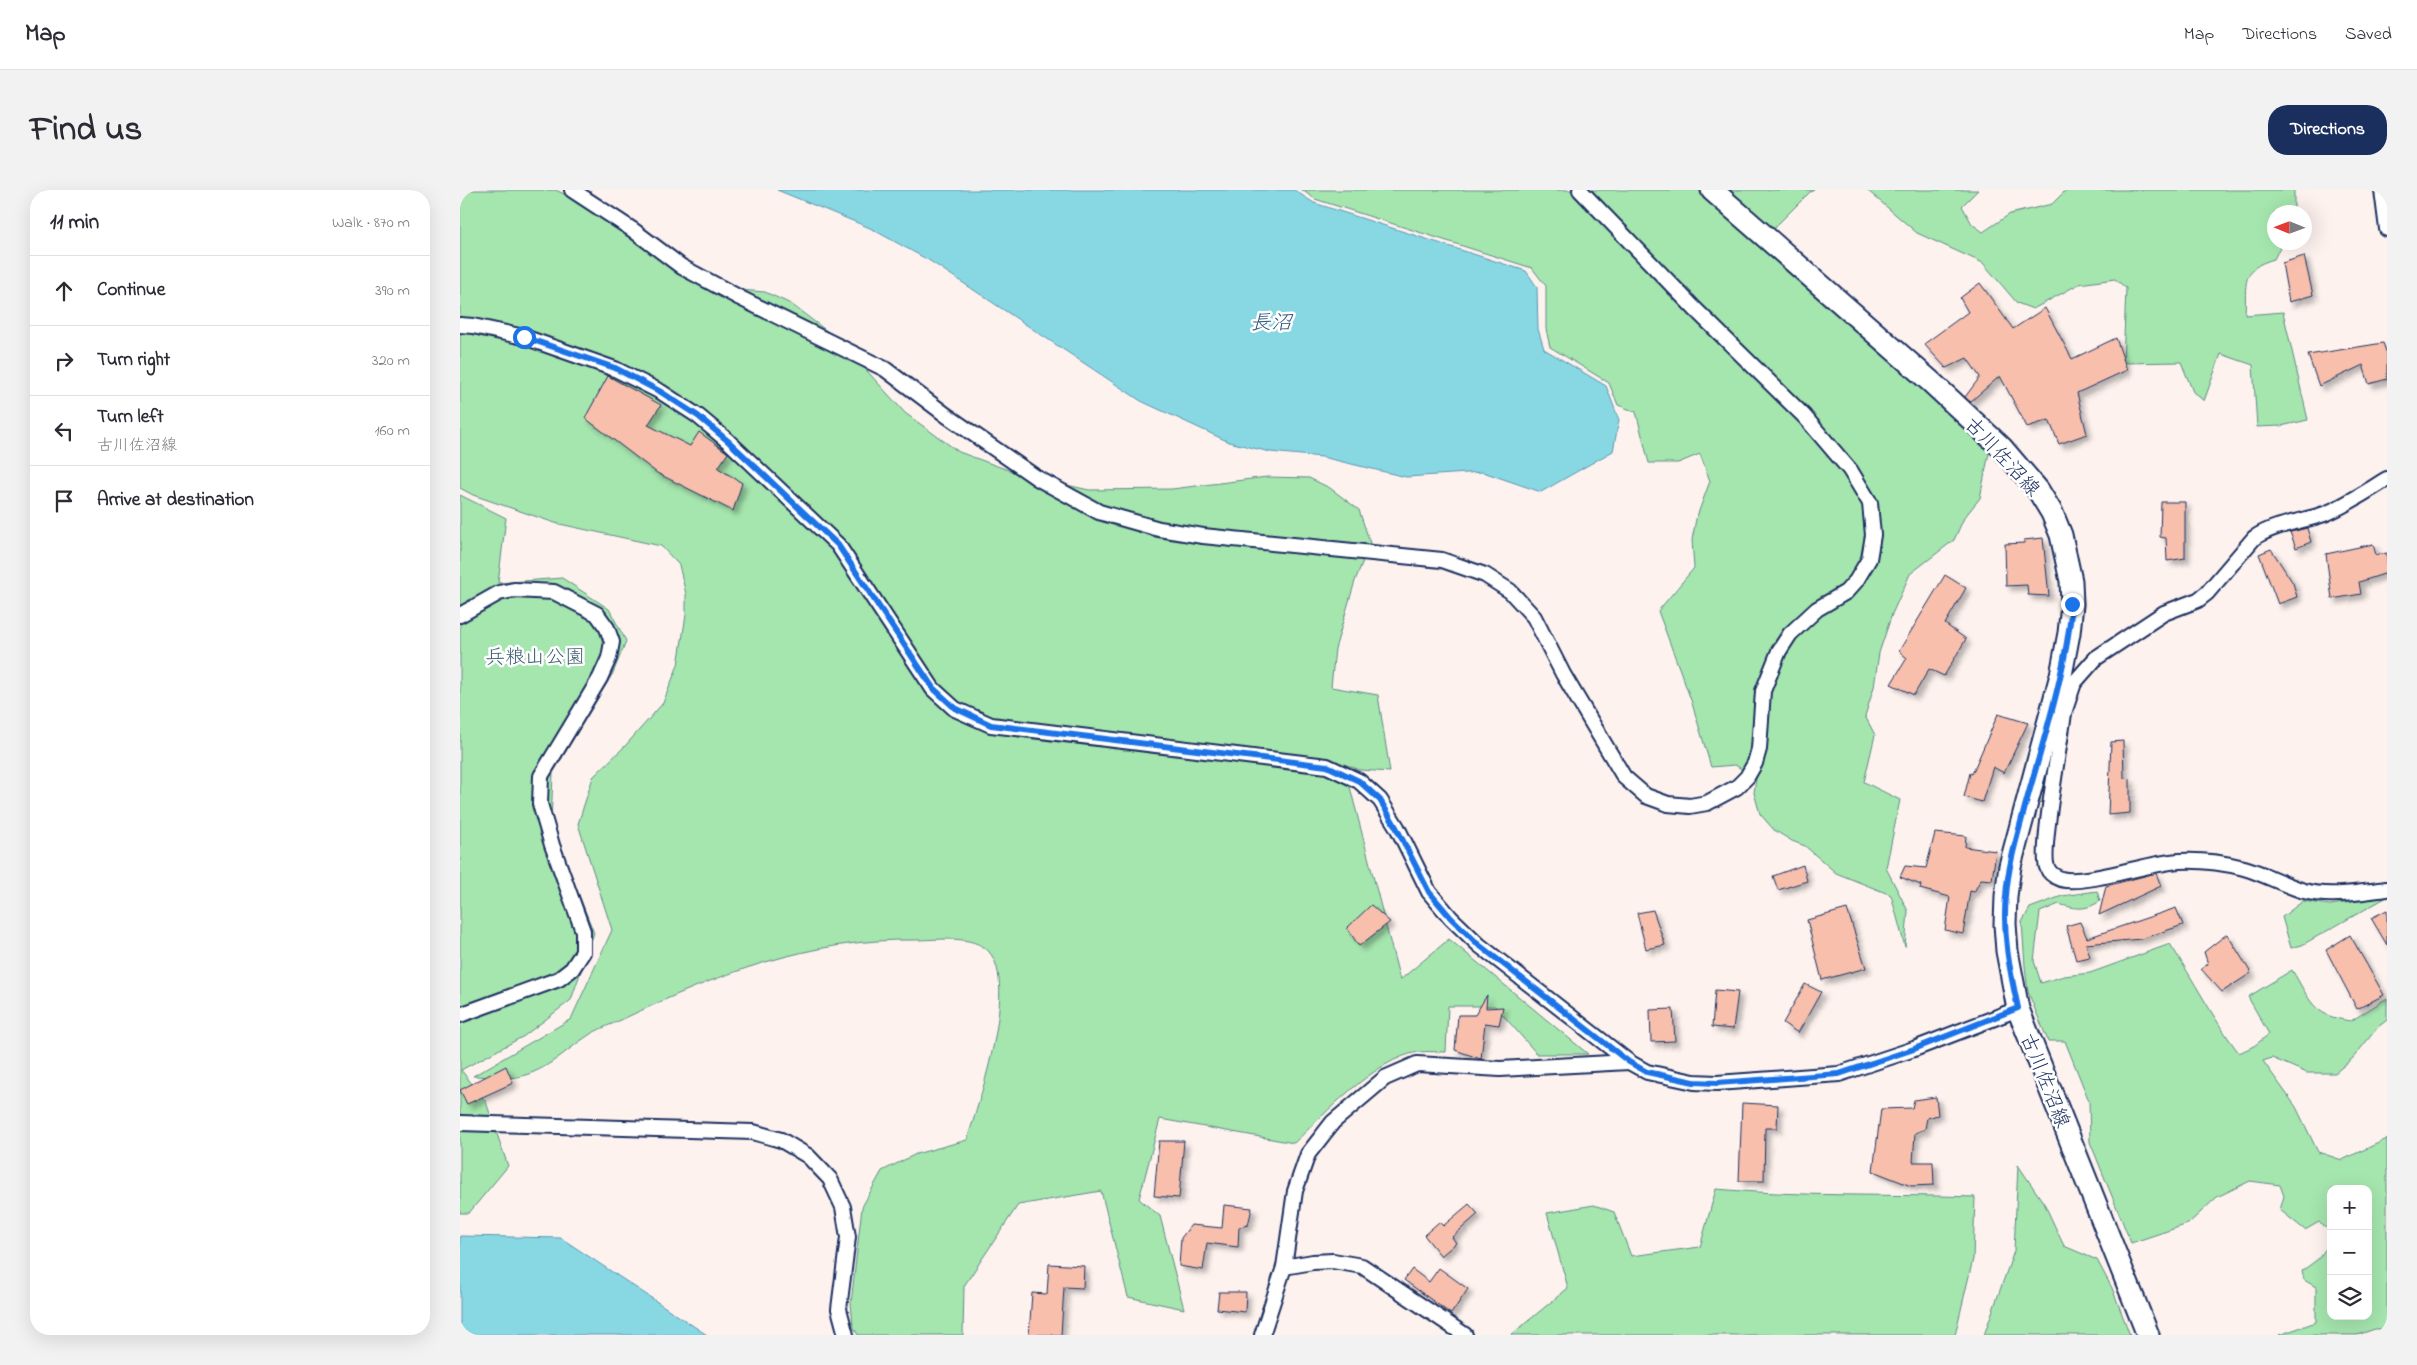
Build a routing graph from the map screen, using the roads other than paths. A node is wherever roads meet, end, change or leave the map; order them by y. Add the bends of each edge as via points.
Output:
1 (572, 190) edge
2 (1580, 190) edge
3 (1712, 190) edge
4 (2382, 190) edge
5 (2387, 229) edge
6 (460, 325) edge
7 (2387, 479) edge
8 (460, 615) edge
9 (2058, 711) junction
10 (2387, 889) edge
11 (2018, 1008) junction
12 (460, 1016) edge
13 (1629, 1062) junction
14 (460, 1124) edge
15 (1284, 1267) junction
16 (846, 1335) edge
17 (1262, 1335) edge
18 (1465, 1335) edge
19 (2148, 1335) edge

1 - 2 street via 682,267 885,369 1037,478 1099,512 1159,529 1442,560 1485,574 1510,590 1534,617 1624,777 1646,796 1668,804 1690,806 1707,803 1737,787 1754,763 1759,749 1763,691 1779,651 1790,634 1817,609 1846,592 1869,559 1873,536 1870,503 1850,470 1804,416 1694,309
3 - 9 main road, 古川佐沼線 via 1973,421 2002,448 2038,490 2061,535 2071,580 2072,604
4 - 5 street
6 - 13 street via 524,337 615,368 698,416 838,545 933,688 955,708 991,725 1327,766 1359,781 1380,800 1429,892 1451,918 1479,945
7 - 9 street via 2338,508 2276,527 2254,538 2198,600 2164,613 2096,658 2074,683
8 - 12 street via 499,593 514,590 554,592 597,614 612,642 600,678 541,776 540,804 583,931 583,952 559,979
9 - 10 street via 2046,843 2047,867 2062,880 2080,880 2180,861 2213,862 2244,868 2305,891 2329,894
9 - 11 main road, 古川佐沼線 via 2017,836 2006,896 2007,951
11 - 13 street via 1839,1074 1694,1082 1647,1072
11 - 19 main road, 古川佐沼線
13 - 15 street via 1500,1070 1417,1064 1385,1078 1333,1122 1308,1154 1295,1191
14 - 16 street via 745,1132 782,1140 808,1156 830,1180 843,1207 848,1237 839,1309
15 - 17 street
15 - 18 street via 1333,1261 1362,1266

